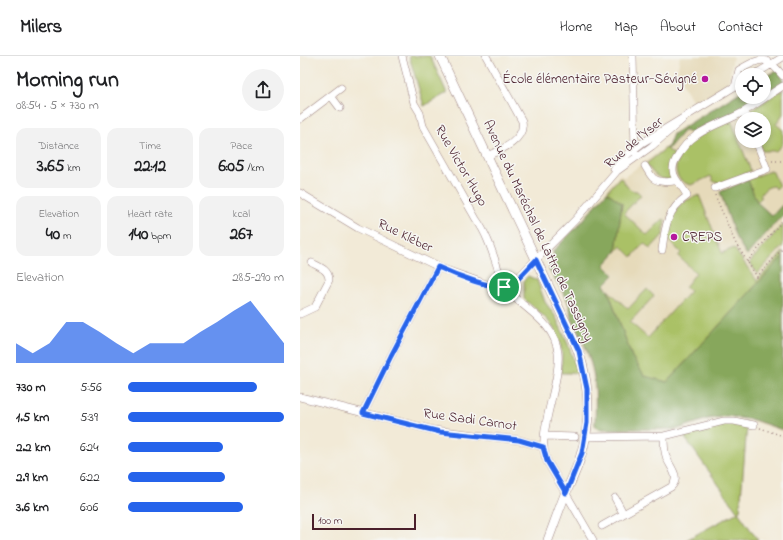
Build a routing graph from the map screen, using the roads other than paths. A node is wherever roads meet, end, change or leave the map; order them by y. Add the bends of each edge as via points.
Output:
1 (402, 56) edge
2 (440, 56) edge
3 (486, 56) edge
4 (633, 56) edge
5 (783, 57) edge
6 (774, 63) junction
7 (742, 68) edge
8 (766, 68) edge
9 (783, 76) edge
10 (783, 86) edge
11 (735, 87) edge
12 (341, 88) dead end
13 (331, 96) junction
14 (340, 108) dead end
15 (744, 112) edge
16 (735, 116) edge
17 (300, 118) edge
18 (683, 119) junction
19 (759, 148) edge
20 (634, 149) junction
21 (487, 156) junction
22 (637, 157) junction
23 (645, 166) dead end
24 (676, 180) junction
25 (603, 188) junction
26 (714, 188) road end
27 (300, 193) edge
28 (662, 250) dead end
29 (536, 260) junction
30 (312, 263) dead end
31 (438, 267) junction
32 (504, 287) junction
33 (300, 314) edge
34 (300, 397) edge
35 (363, 413) junction
36 (754, 425) road end
37 (544, 436) junction
38 (664, 436) junction
39 (575, 437) dead end
40 (585, 437) junction
41 (543, 447) junction
42 (566, 493) junction
43 (615, 498) dead end
44 (623, 513) junction
45 (602, 526) dead end
46 (548, 540) edge
47 (592, 540) edge

1 - 32 street, Rue Victor Hugo via 414,103 423,126 484,229
2 - 21 main road, Avenue du Maréchal de Lattre de Tassigny
3 - 21 street via 523,125 510,145
4 - 20 street
5 - 6 street
6 - 7 street via 766,58 755,60
6 - 8 street
6 - 9 street
10 - 15 street
11 - 18 street, Rue de l'Yser
12 - 13 street
13 - 14 street
13 - 17 street
16 - 24 street via 694,136 682,148 673,171
18 - 20 street, Rue de l'Yser
18 - 22 street, Rue de l'Yser
19 - 26 street via 767,169
20 - 22 street
20 - 25 street, Rue de l'Yser via 614,169
21 - 29 main road, Avenue du Maréchal de Lattre de Tassigny
22 - 25 street, Rue de l'Yser via 617,171
23 - 24 street via 653,178 664,182
24 - 28 street via 687,196 672,210 667,220
25 - 29 street, Rue de l'Yser
27 - 31 street, Rue Kléber via 352,225
29 - 32 street, Rue de l'Yser via 512,284
29 - 40 main road, Avenue du Maréchal de Lattre de Tassigny via 581,357 588,397
30 - 33 street via 326,271 329,280 315,307
31 - 32 street, Rue Kléber via 488,285
31 - 35 street
32 - 37 street via 542,320 555,341 558,360
34 - 35 street, Rue Sadi Carnot
35 - 41 street, Rue Sadi Carnot via 440,432 519,440
36 - 38 street via 734,421 718,422
37 - 39 street
37 - 41 street
38 - 40 street
38 - 44 street via 666,455 676,476 675,482 671,487
40 - 42 main road, Avenue du Maréchal de Lattre de Tassigny via 582,453
41 - 42 street via 547,461
42 - 46 main road, Avenue du Maréchal de Lattre de Tassigny
42 - 47 street
43 - 44 street
44 - 45 street

